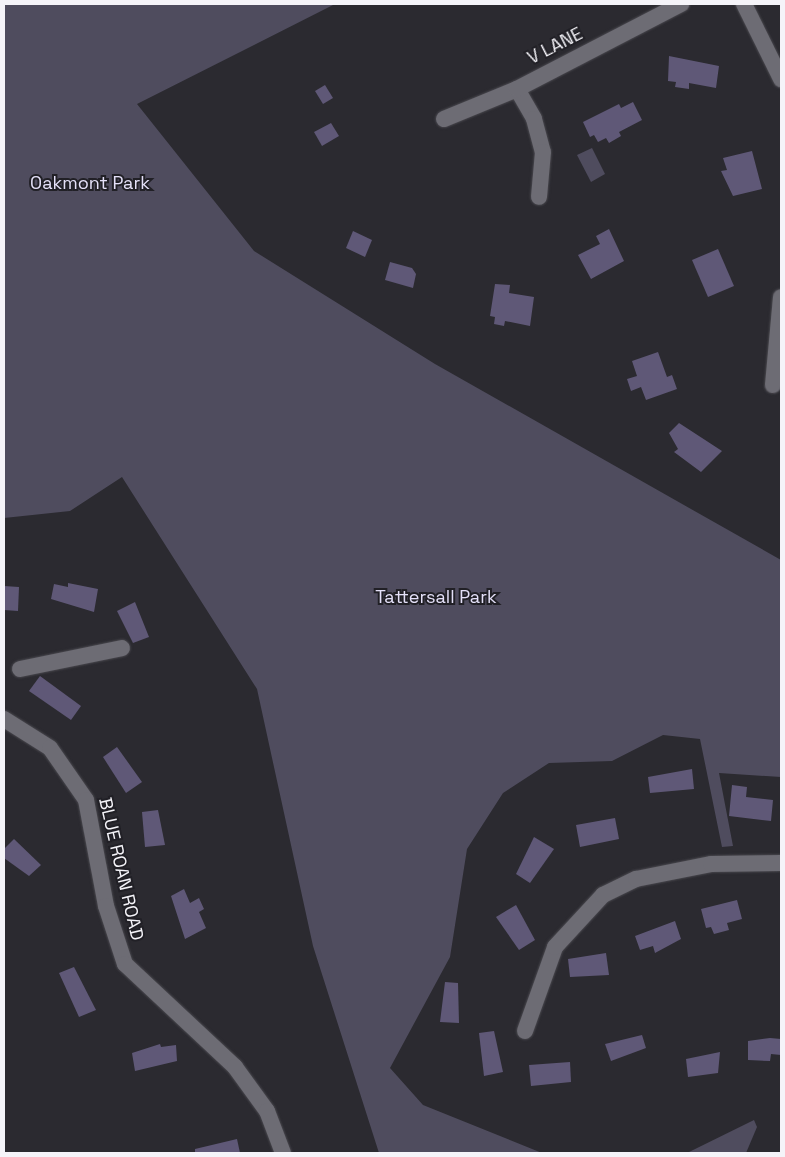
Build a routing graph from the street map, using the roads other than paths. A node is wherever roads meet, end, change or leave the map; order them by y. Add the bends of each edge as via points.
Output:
1 (681, 4) edge
2 (744, 4) edge
3 (781, 79) edge
4 (517, 89) junction
5 (444, 119) dead end
6 (539, 197) dead end
7 (781, 297) edge
8 (773, 385) dead end
9 (122, 648) dead end
10 (20, 669) dead end
11 (4, 719) edge
12 (781, 862) edge
13 (525, 1031) dead end
14 (283, 1153) edge

1 - 4 street, V LANE
2 - 3 street
4 - 5 street, V LANE
4 - 6 street via 534,119 543,152
7 - 8 street
9 - 10 street
11 - 14 street, BLUE ROAN ROAD via 50,748 74,777 86,800 106,906 125,964 234,1067 267,1111
12 - 13 street via 711,864 636,879 603,895 555,947

